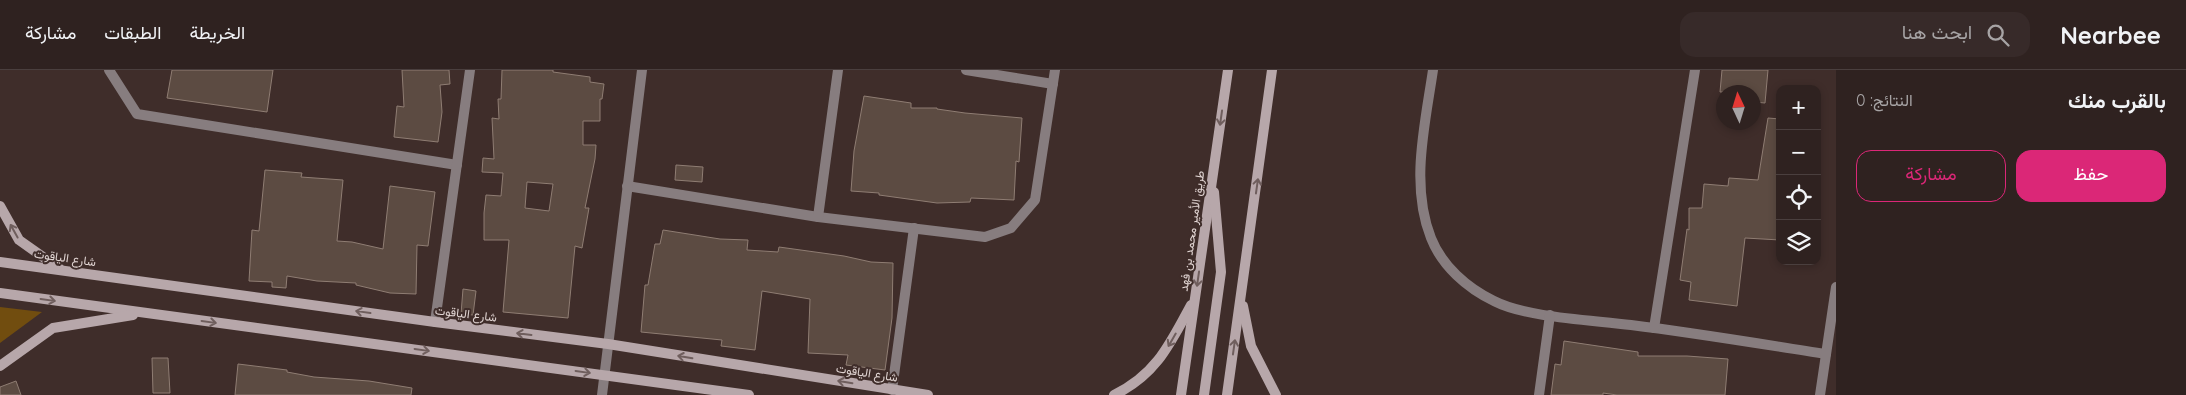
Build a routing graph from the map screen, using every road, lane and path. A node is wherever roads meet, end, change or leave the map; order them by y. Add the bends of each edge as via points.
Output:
1 (109, 70) edge
2 (470, 70) edge
3 (642, 70) edge
4 (838, 70) edge
5 (966, 70) edge
6 (1055, 70) edge
7 (1228, 70) edge
8 (1272, 70) edge
9 (1433, 70) edge
10 (1696, 70) edge
11 (1052, 84) junction
12 (457, 165) junction
13 (1213, 174) junction
14 (627, 186) junction
15 (0, 206) edge
16 (818, 217) junction
17 (914, 228) junction
18 (0, 262) edge
19 (63, 271) junction
20 (1836, 287) edge
21 (0, 293) edge
22 (1195, 297) junction
23 (1241, 298) junction
24 (148, 313) junction
25 (1550, 315) junction
26 (435, 322) junction
27 (1654, 328) junction
28 (608, 344) junction
29 (1826, 354) junction
30 (0, 366) edge
31 (604, 375) junction
32 (892, 390) junction
33 (602, 395) edge
34 (749, 395) edge
35 (928, 395) edge
36 (1114, 395) edge
37 (1181, 395) edge
38 (1204, 395) edge
39 (1227, 395) edge
40 (1276, 395) edge
41 (1539, 395) edge
42 (1820, 395) edge

1 - 12 street via 137,114
2 - 12 street
3 - 14 street
4 - 16 street
5 - 11 street
6 - 11 street
7 -> 13 street, طريق الأمير محمد بن فهد
23 -> 8 street
9 - 25 street via 1421,151 1420,188 1431,239 1463,282 1494,302 1526,312
10 - 27 street
11 - 17 street via 1035,200 1011,228 985,237
12 - 26 street
13 -> 22 street, طريق الأمير محمد بن فهد
13 - 38 street via 1221,272
14 - 16 street
14 - 28 street
19 -> 15 street via 19,240
16 - 17 street
17 - 32 street
18 - 19 street, شارع الياقوت
26 -> 19 street, شارع الياقوت
20 - 29 street
21 -> 24 street
22 -> 36 street via 1164,354 1139,380
22 - 37 street, طريق الأمير محمد بن فهد
39 -> 23 street
23 - 40 street via 1251,346
24 - 30 street via 53,328
24 -> 31 street
25 - 27 street
25 - 41 street
28 -> 26 street, شارع الياقوت
27 - 29 street
28 - 31 street
32 -> 28 street, شارع الياقوت
29 - 42 street
31 - 33 street
31 - 34 street
32 - 35 street, شارع الياقوت

